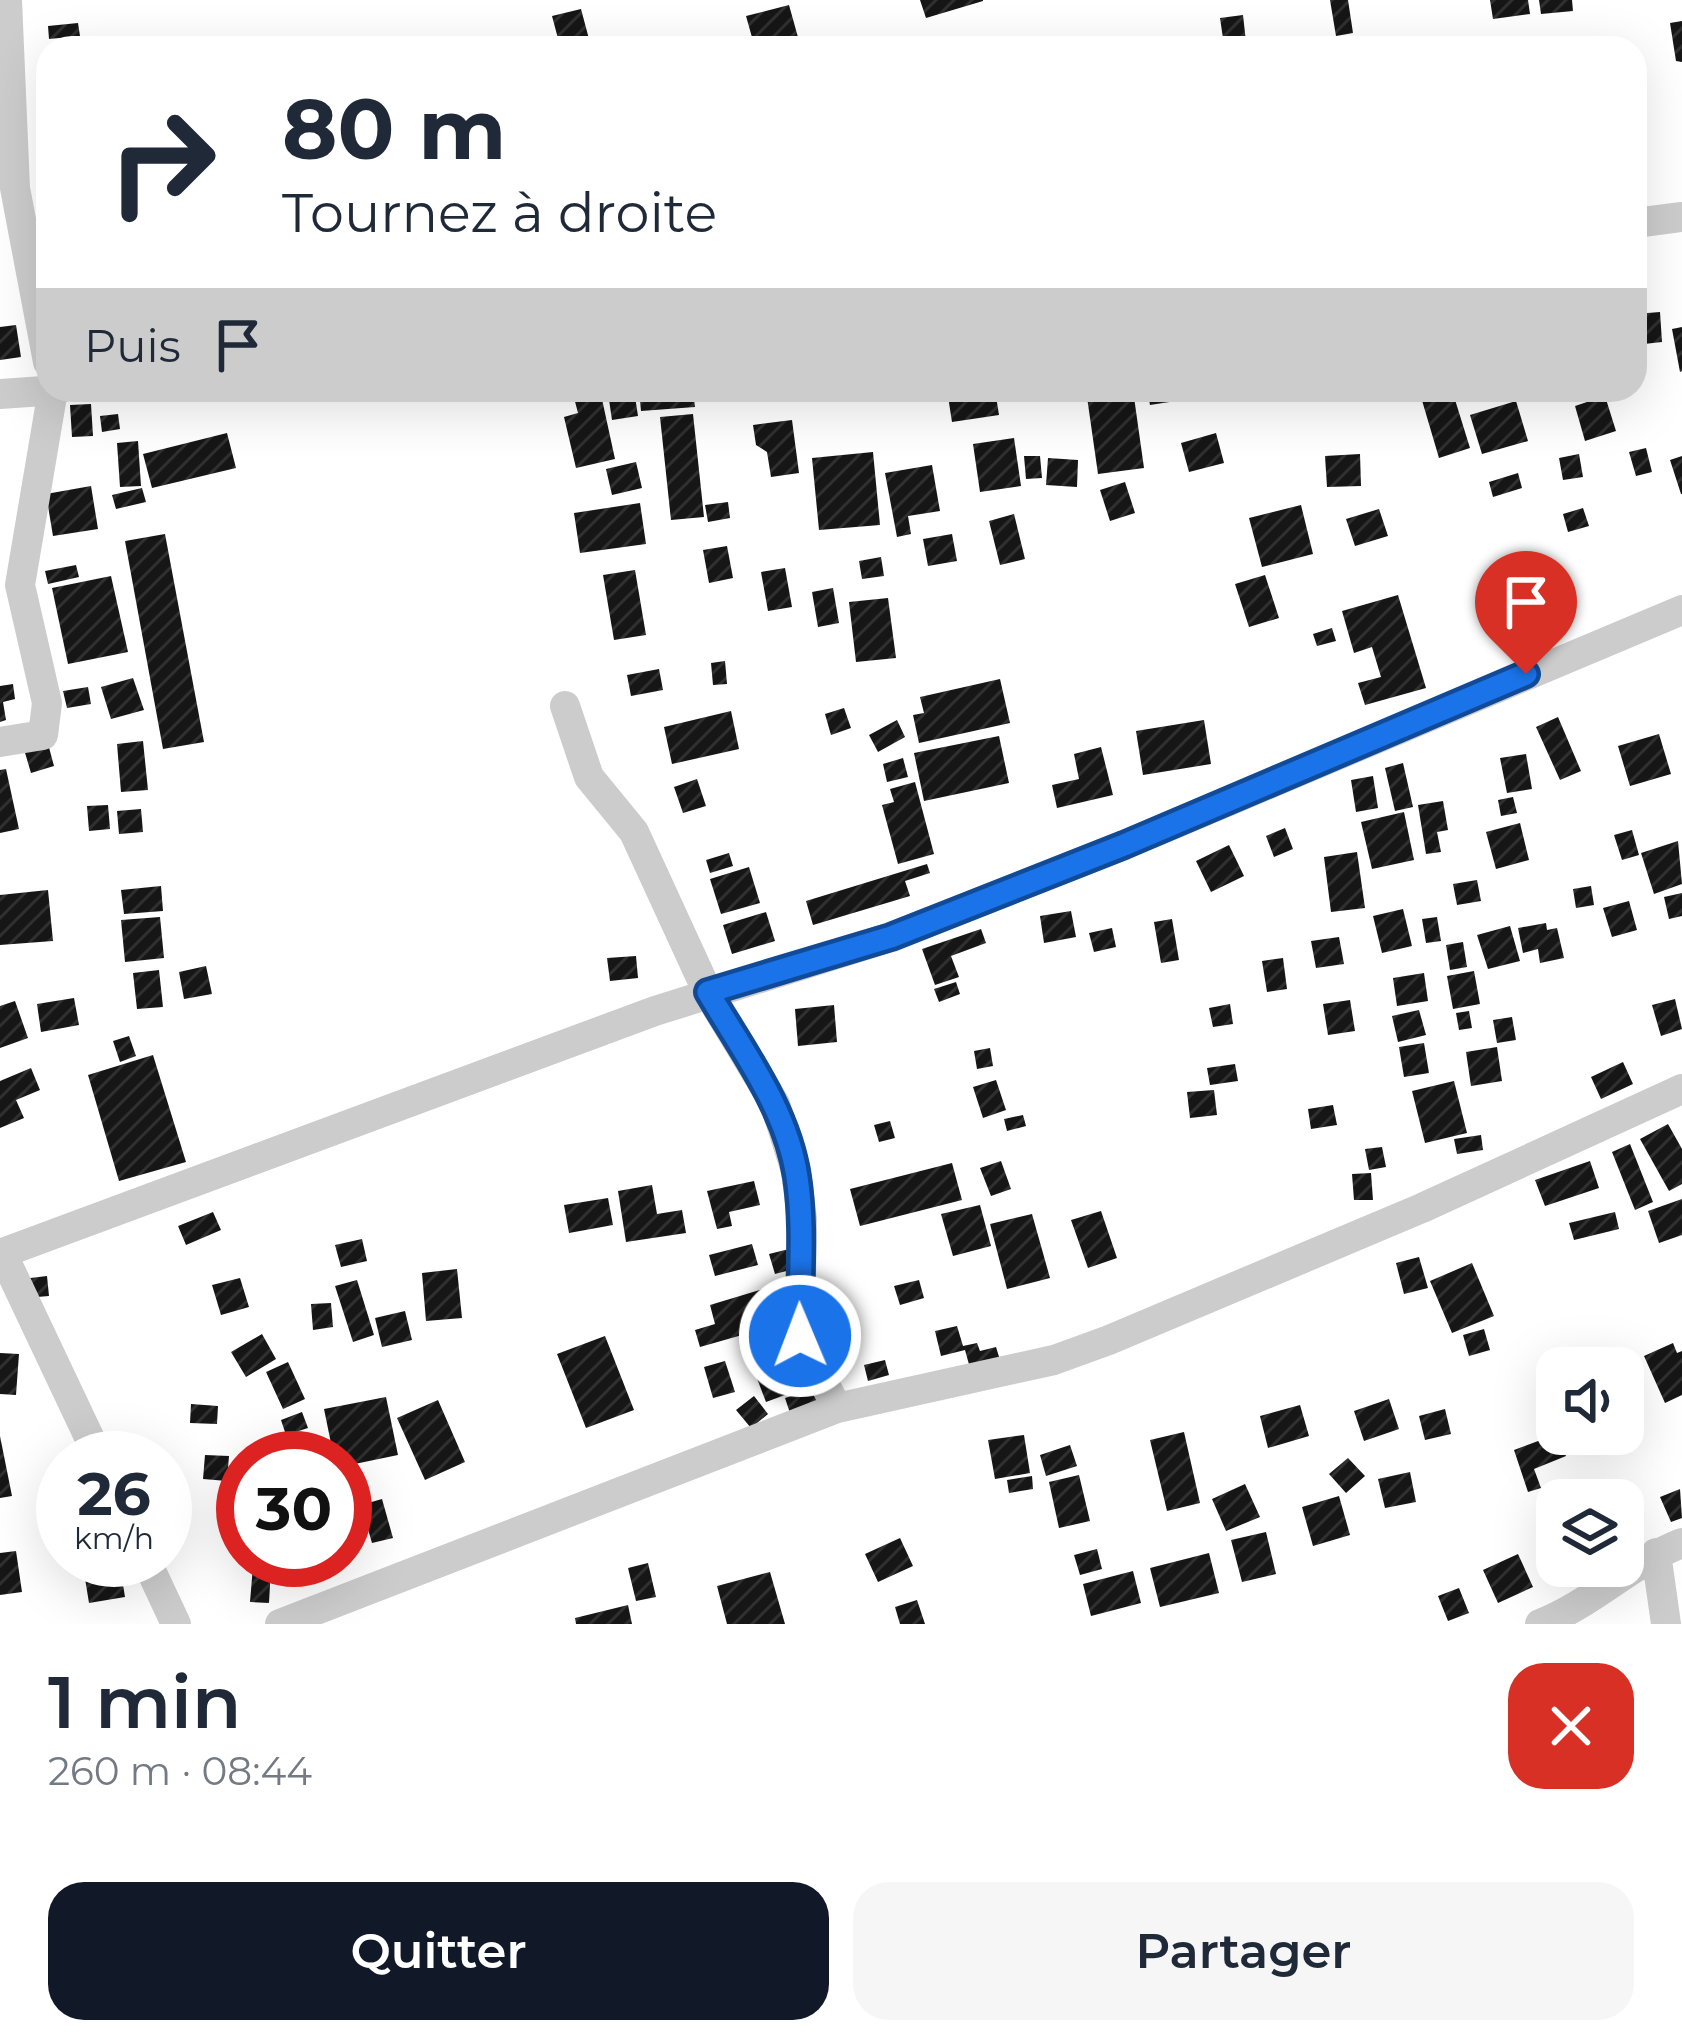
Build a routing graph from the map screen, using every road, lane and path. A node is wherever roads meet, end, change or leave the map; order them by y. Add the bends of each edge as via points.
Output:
1 (7, 0) edge
2 (1682, 217) edge
3 (1647, 221) edge
4 (36, 299) edge
5 (36, 391) edge
6 (0, 394) edge
7 (53, 402) edge
8 (1682, 610) edge
9 (565, 706) dead end
10 (0, 742) edge
11 (708, 992) junction
12 (1682, 1088) edge
13 (2, 1254) edge
14 (837, 1408) junction
15 (85, 1431) edge
16 (1669, 1548) edge
17 (159, 1587) edge
18 (176, 1624) edge
19 (280, 1624) edge
20 (1540, 1624) edge
21 (1666, 1624) edge

1 - 4 street via 15,188
2 - 3 street
5 - 6 street
7 - 10 street via 20,585 46,703 43,735
8 - 11 street via 976,904
9 - 11 street via 589,777 634,832
11 - 13 street
11 - 14 street via 775,1104 796,1171 800,1336
12 - 14 street via 1109,1340 1054,1360
13 - 15 street
14 - 19 street
16 - 20 street
16 - 21 street
17 - 18 street

